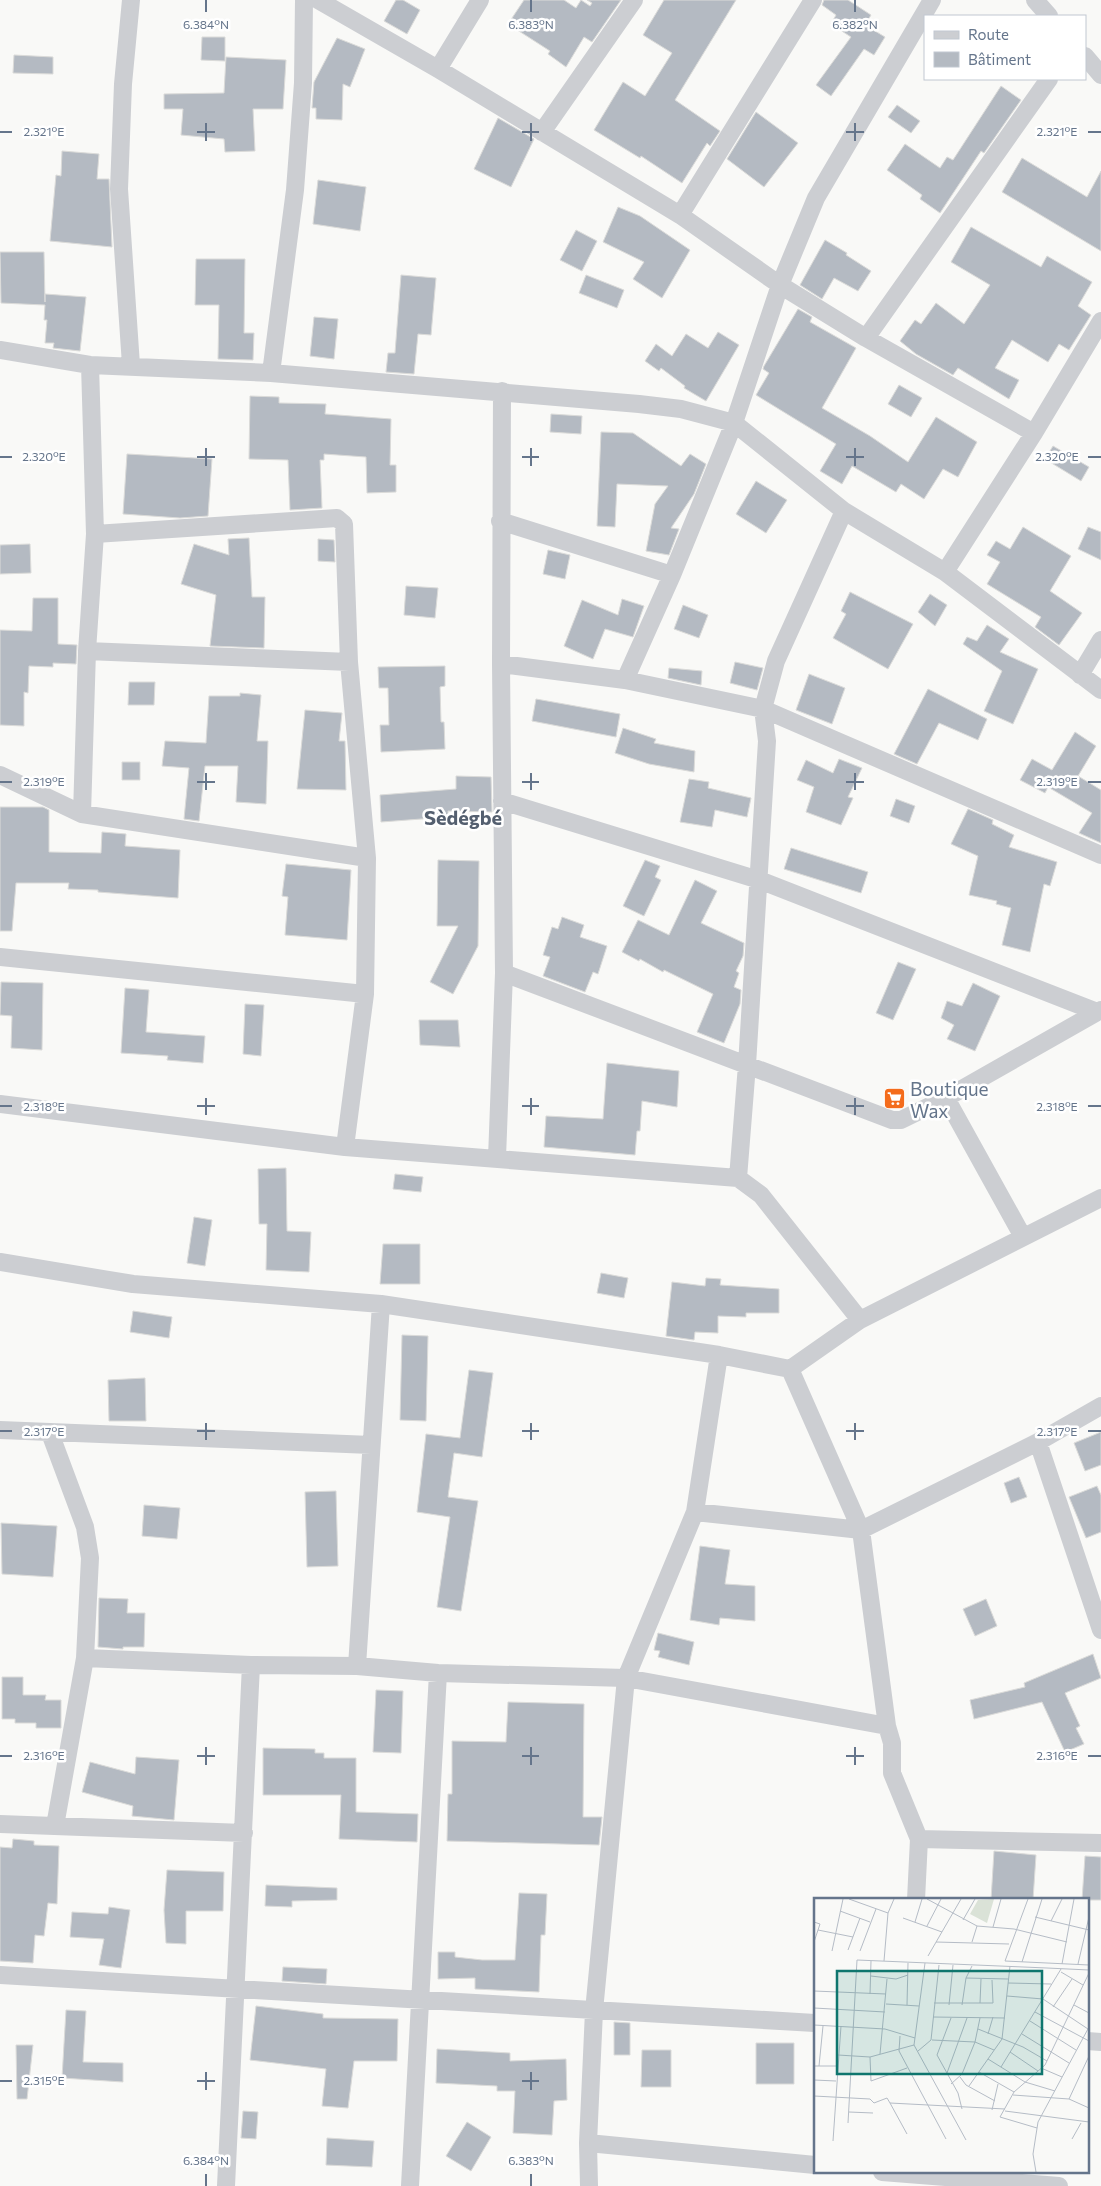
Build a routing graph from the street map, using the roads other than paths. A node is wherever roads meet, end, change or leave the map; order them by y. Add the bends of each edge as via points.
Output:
1 (131, 0) edge
2 (304, 0) edge
3 (318, 0) edge
4 (480, 0) edge
5 (634, 0) edge
6 (813, 0) edge
7 (932, 0) edge
8 (1086, 57) edge
9 (438, 69) junction
10 (1101, 75) edge
11 (1048, 80) edge
12 (542, 132) junction
13 (680, 215) junction
14 (780, 285) junction
15 (1101, 321) edge
16 (866, 338) junction
17 (0, 350) edge
18 (90, 364) junction
19 (130, 365) junction
20 (271, 373) junction
21 (502, 391) junction
22 (734, 423) junction
23 (1034, 433) junction
24 (844, 511) junction
25 (500, 521) junction
26 (95, 534) junction
27 (945, 572) junction
28 (672, 575) junction
29 (1101, 640) edge
30 (87, 651) junction
31 (349, 662) junction
32 (501, 664) junction
33 (1080, 675) junction
34 (625, 680) junction
35 (1101, 690) edge
36 (763, 708) junction
37 (0, 775) edge
38 (502, 801) junction
39 (82, 814) junction
40 (1101, 855) edge
41 (366, 858) junction
42 (759, 880) junction
43 (0, 957) edge
44 (504, 973) junction
45 (365, 994) junction
46 (1099, 1011) edge
47 (747, 1065) junction
48 (946, 1098) junction
49 (0, 1104) edge
50 (345, 1147) junction
51 (497, 1158) junction
52 (738, 1178) junction
53 (1101, 1198) edge
54 (1023, 1237) junction
55 (0, 1262) edge
56 (380, 1304) junction
57 (860, 1320) junction
58 (720, 1355) junction
59 (790, 1369) junction
60 (1101, 1406) edge
61 (0, 1430) edge
62 (50, 1433) junction
63 (1038, 1442) junction
64 (371, 1445) junction
65 (696, 1512) junction
66 (861, 1530) junction
67 (1101, 1630) edge
68 (85, 1658) junction
69 (251, 1666) junction
70 (357, 1666) junction
71 (438, 1673) junction
72 (626, 1678) junction
73 (887, 1726) junction
74 (0, 1824) edge
75 (55, 1826) junction
76 (244, 1833) junction
77 (919, 1839) junction
78 (1101, 1843) edge
79 (916, 1898) edge
80 (0, 1976) edge
81 (234, 1990) junction
82 (419, 1998) junction
83 (594, 2011) junction
84 (814, 2023) edge
85 (1088, 2041) edge
86 (1101, 2042) edge
87 (588, 2143) junction
88 (814, 2165) edge
89 (912, 2174) edge
90 (1023, 2184) edge
91 (226, 2186) edge
92 (410, 2186) edge
93 (589, 2186) edge
94 (1059, 2186) edge

1 - 19 street via 123,84 119,190
2 - 20 street via 296,190
3 - 9 street
4 - 9 street
5 - 12 street
6 - 13 street
7 - 14 street via 816,198
8 - 10 street
9 - 12 street
11 - 16 street
12 - 13 street
13 - 14 street
14 - 16 street
14 - 22 street
15 - 23 street
16 - 23 street
17 - 18 street
18 - 19 street
18 - 26 street
19 - 20 street
20 - 21 street
21 - 22 street via 681,409
21 - 25 street
22 - 24 street
22 - 28 street
23 - 27 street
24 - 27 street
24 - 36 street via 776,661
25 - 28 street
25 - 32 street
26 - 30 street
26 - 31 street via 337,518 346,529
27 - 33 street
28 - 34 street
29 - 33 street
30 - 31 street
30 - 39 street
31 - 41 street
32 - 34 street
32 - 38 street
33 - 35 street
34 - 36 street
36 - 40 street
36 - 42 street via 767,741
37 - 39 street
38 - 42 street
38 - 44 street
39 - 41 street
41 - 45 street
42 - 46 street
42 - 47 street
43 - 45 street
44 - 47 street
44 - 51 street
45 - 50 street
46 - 48 street
47 - 48 street via 886,1120 901,1120
47 - 52 street
48 - 54 street
49 - 50 street
50 - 51 street
51 - 52 street
52 - 57 street via 761,1195
53 - 54 street
54 - 57 street
55 - 56 street via 133,1284
56 - 58 street
56 - 64 street
57 - 59 street
58 - 59 street
58 - 65 street
59 - 66 street
60 - 63 street
61 - 62 street
62 - 64 street
62 - 68 street via 88,1540
63 - 66 street
63 - 67 street
64 - 70 street
65 - 66 street
65 - 72 street
66 - 73 street
68 - 69 street
68 - 75 street
69 - 70 street
69 - 76 street
70 - 71 street
71 - 72 street
71 - 82 street
72 - 73 street
72 - 83 street
73 - 77 street via 892,1743 892,1773
74 - 75 street
75 - 76 street
76 - 81 street
77 - 78 street
77 - 79 street
80 - 81 street
81 - 82 street
81 - 91 street
82 - 83 street
82 - 92 street
83 - 84 street
83 - 87 street
85 - 86 street
87 - 88 street
87 - 93 street
89 - 90 street
90 - 94 street

